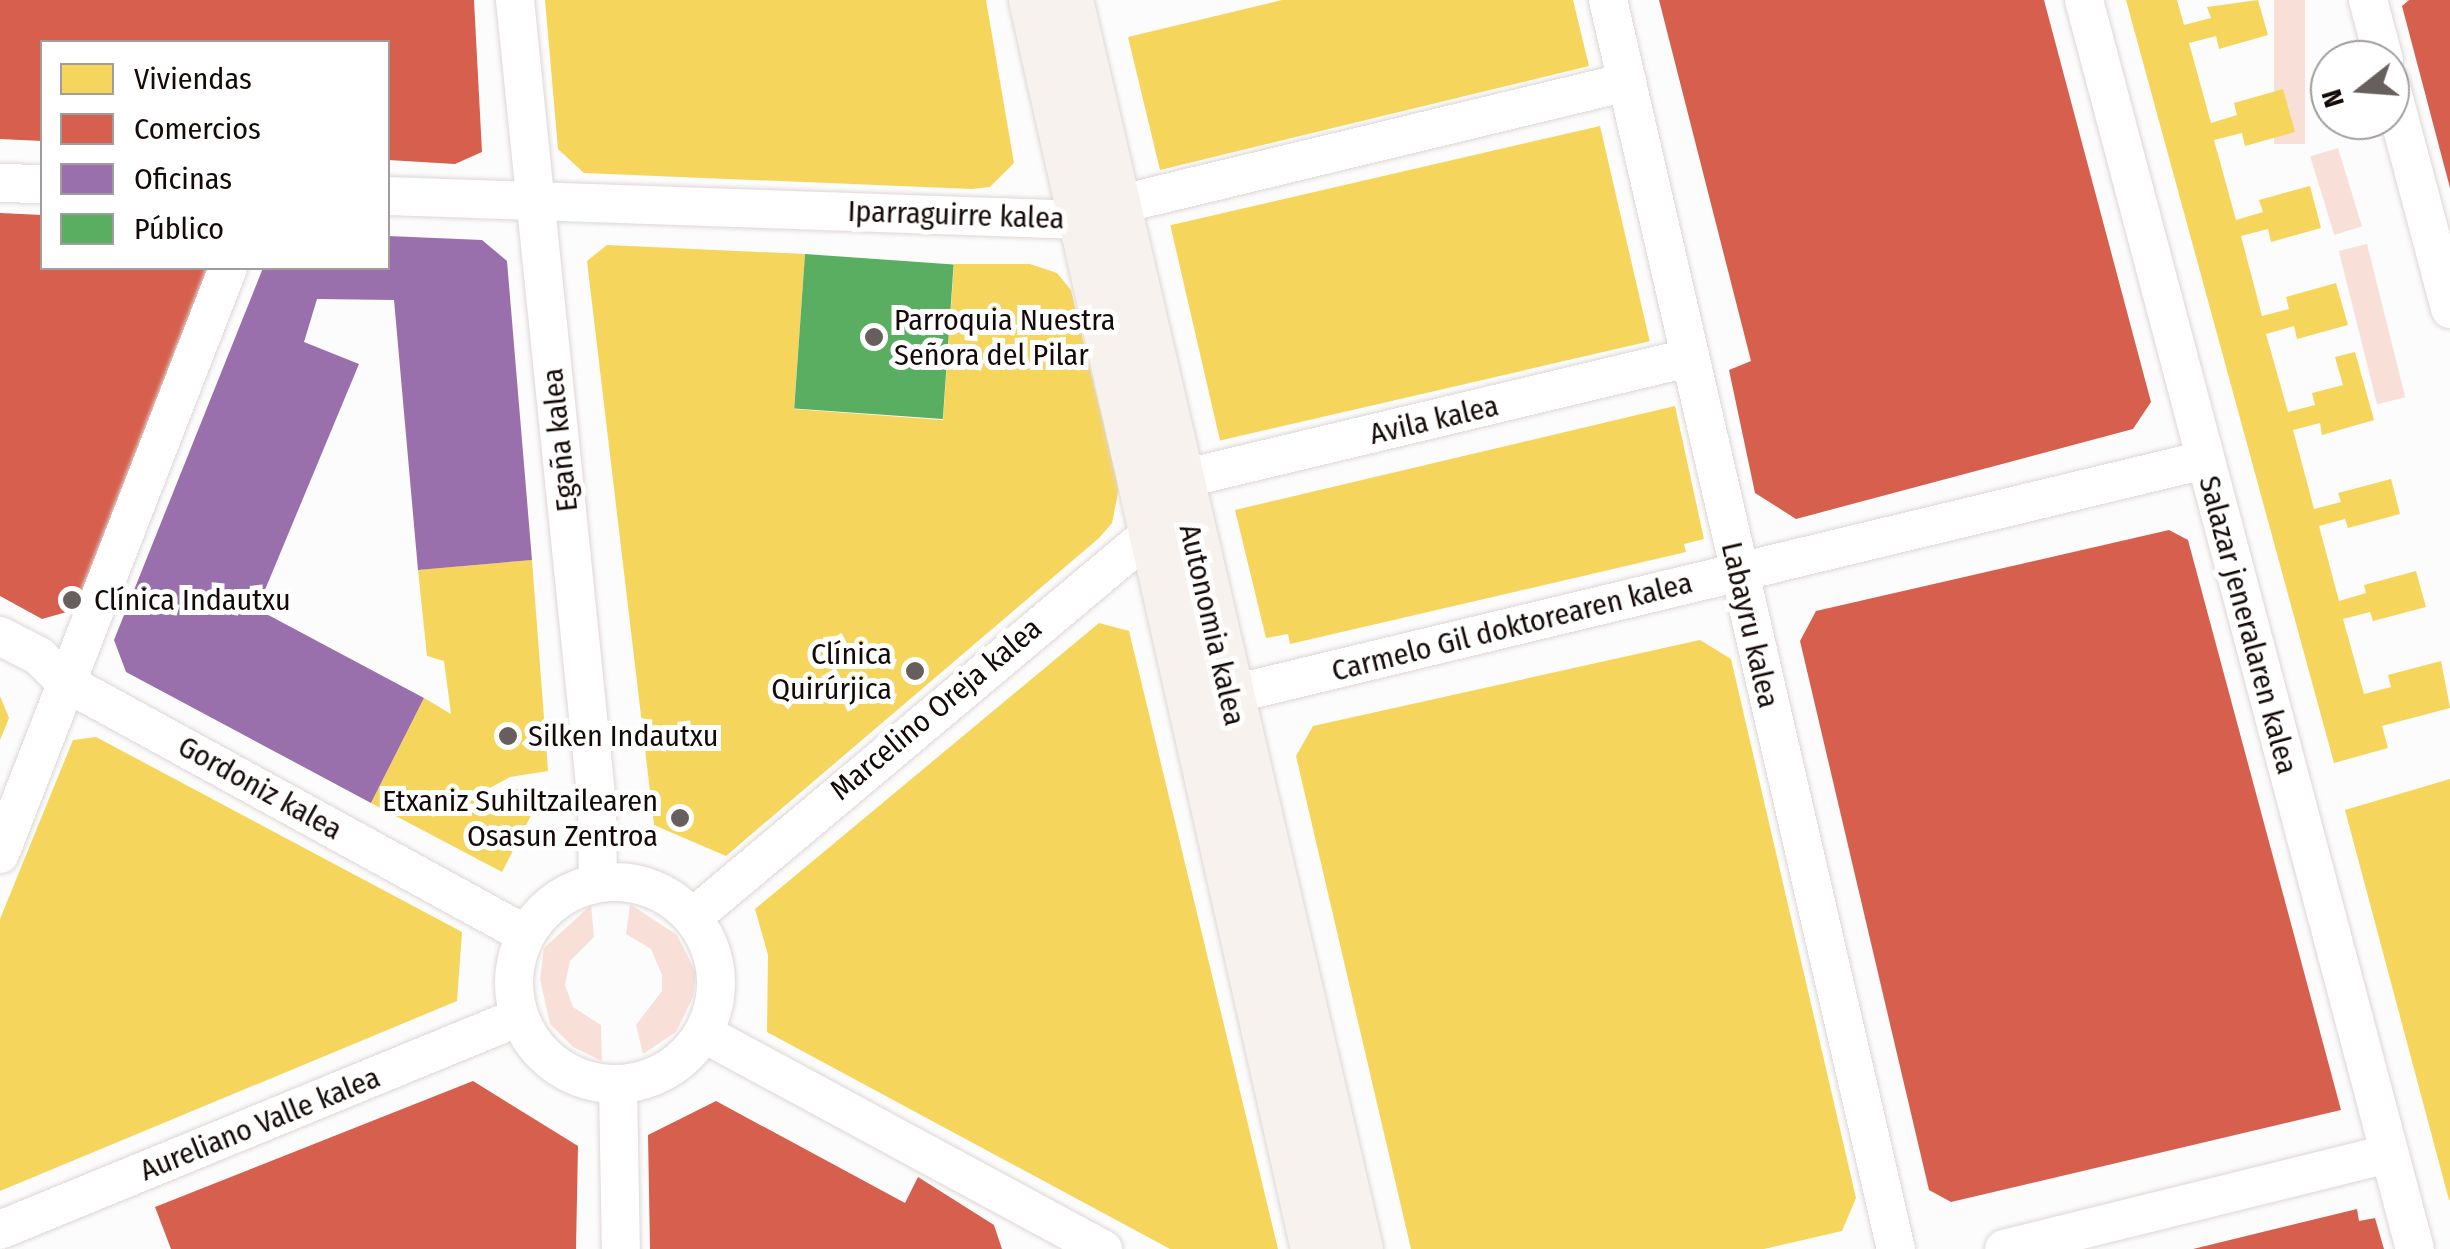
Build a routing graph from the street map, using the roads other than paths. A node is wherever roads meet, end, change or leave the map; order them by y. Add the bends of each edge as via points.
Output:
1 (515, 0) edge
2 (1032, 0) edge
3 (1069, 0) edge
4 (1608, 0) edge
5 (2084, 0) edge
6 (2368, 0) edge
7 (2379, 40) edge
8 (1627, 82) junction
9 (2405, 140) edge
10 (0, 182) edge
11 (40, 184) edge
12 (390, 196) edge
13 (536, 198) junction
14 (1099, 212) junction
15 (227, 270) edge
16 (2450, 308) edge
17 (1688, 358) junction
18 (2204, 460) junction
19 (1173, 505) junction
20 (1738, 572) junction
21 (0, 636) edge
22 (65, 682) junction
23 (1229, 696) junction
24 (0, 854) edge
25 (598, 882) junction
26 (693, 917) junction
27 (525, 934) junction
28 (519, 1017) junction
29 (703, 1033) junction
30 (618, 1084) junction
31 (2389, 1154) junction
32 (0, 1230) edge
33 (1049, 1235) edge
34 (621, 1249) edge
35 (1103, 1249) edge
36 (1315, 1249) edge
37 (1360, 1249) edge
38 (1896, 1249) edge
39 (2004, 1249) edge
40 (2415, 1249) edge

1 - 13 street, Egaña kalea
2 - 14 main road, Autonomia kalea
3 - 14 main road, Autonomia kalea
4 - 8 street, Labayru kalea
5 - 18 street, Salazar jeneralaren kalea
6 - 7 street
8 - 14 street, Iparraguirre kalea
8 - 17 street, Labayru kalea
9 - 16 street
10 - 11 street
12 - 13 street, Iparraguirre kalea
13 - 14 street, Iparraguirre kalea
13 - 25 street, Egaña kalea via 597,804
14 - 19 main road, Autonomia kalea
15 - 22 street
17 - 19 street, Avila kalea
17 - 20 street, Labayru kalea
18 - 20 street, Carmelo Gil doktorearen kalea
18 - 31 street, Salazar jeneralaren kalea
19 - 23 main road, Autonomia kalea
19 - 26 street, Marcelino Oreja kalea
19 - 36 main road, Autonomia kalea
20 - 23 street, Carmelo Gil doktorearen kalea
20 - 38 street, Labayru kalea
21 - 22 street, Gordoniz kalea via 39,656
22 - 24 street
22 - 27 street, Gordoniz kalea
23 - 37 main road, Autonomia kalea
25 - 26 street via 640,884
25 - 27 street via 543,909
26 - 29 street via 716,973
27 - 28 street via 515,960
28 - 30 street via 557,1067
28 - 32 street, Aureliano Valle kalea
29 - 30 street via 658,1075
29 - 33 street
30 - 34 street
31 - 39 street
31 - 40 street, Salazar jeneralaren kalea
33 - 35 street

